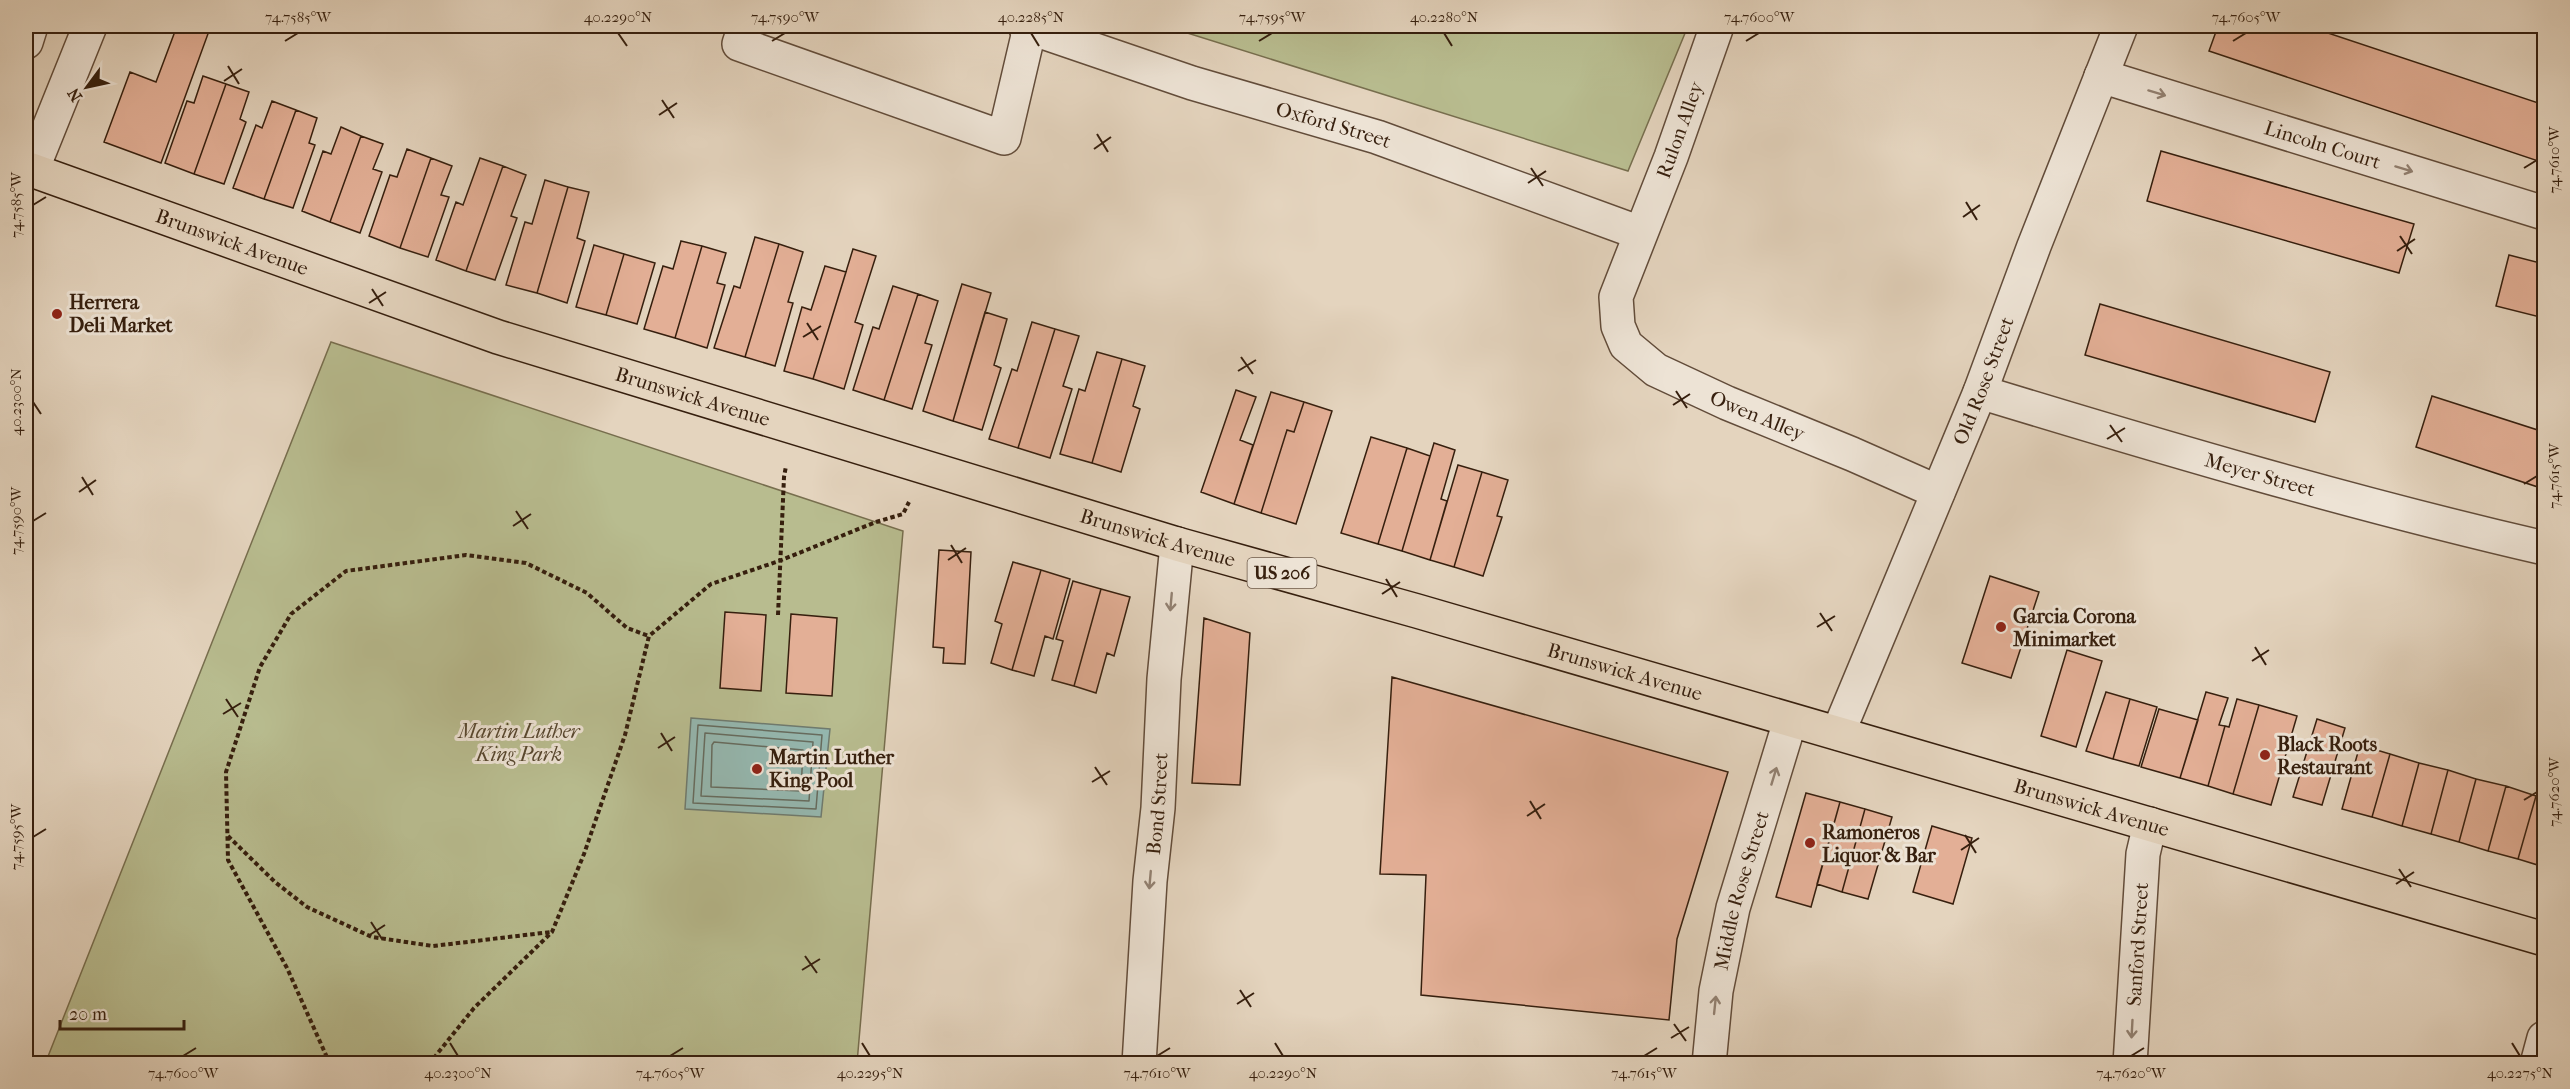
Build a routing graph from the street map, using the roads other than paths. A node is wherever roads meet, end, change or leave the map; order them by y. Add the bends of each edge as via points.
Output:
1 (31, 26) edge
2 (90, 26) edge
3 (745, 26) edge
4 (1027, 26) edge
5 (1717, 26) edge
6 (2121, 26) edge
7 (26, 42) edge
8 (2101, 76) junction
9 (28, 175) edge
10 (2544, 213) edge
11 (1640, 233) junction
12 (1980, 392) junction
13 (1938, 492) junction
14 (1177, 544) junction
15 (2544, 548) edge
16 (1790, 721) junction
17 (1838, 733) junction
18 (2150, 824) junction
19 (2544, 939) edge
20 (2544, 1038) edge
21 (1139, 1064) edge
22 (1709, 1064) edge
23 (2130, 1064) edge
24 (2537, 1064) edge

1 - 7 street
2 - 9 street
3 - 4 street via 739,44 1004,138
4 - 11 street, Oxford Street via 1191,83 1377,137
5 - 11 street, Rulon Alley
6 - 8 street, Old Rose Street
8 -> 10 street, Lincoln Court
8 - 12 street, Old Rose Street
9 - 14 main road, Brunswick Avenue / US 206 via 498,337
11 - 13 street, Owen Alley via 1616,297 1618,326 1626,345 1656,370
12 - 13 street, Old Rose Street
12 - 15 street, Meyer Street via 2218,464 2419,519
13 - 17 street, Old Rose Street
14 - 16 main road, Brunswick Avenue / US 206
14 -> 21 street, Bond Street via 1164,679
16 - 17 main road, Brunswick Avenue / US 206
22 -> 16 street, Middle Rose Street via 1716,992 1733,908
17 - 18 main road, Brunswick Avenue / US 206
18 - 19 main road, Brunswick Avenue / US 206
18 -> 23 street, Sanford Street via 2143,854
20 - 24 street

